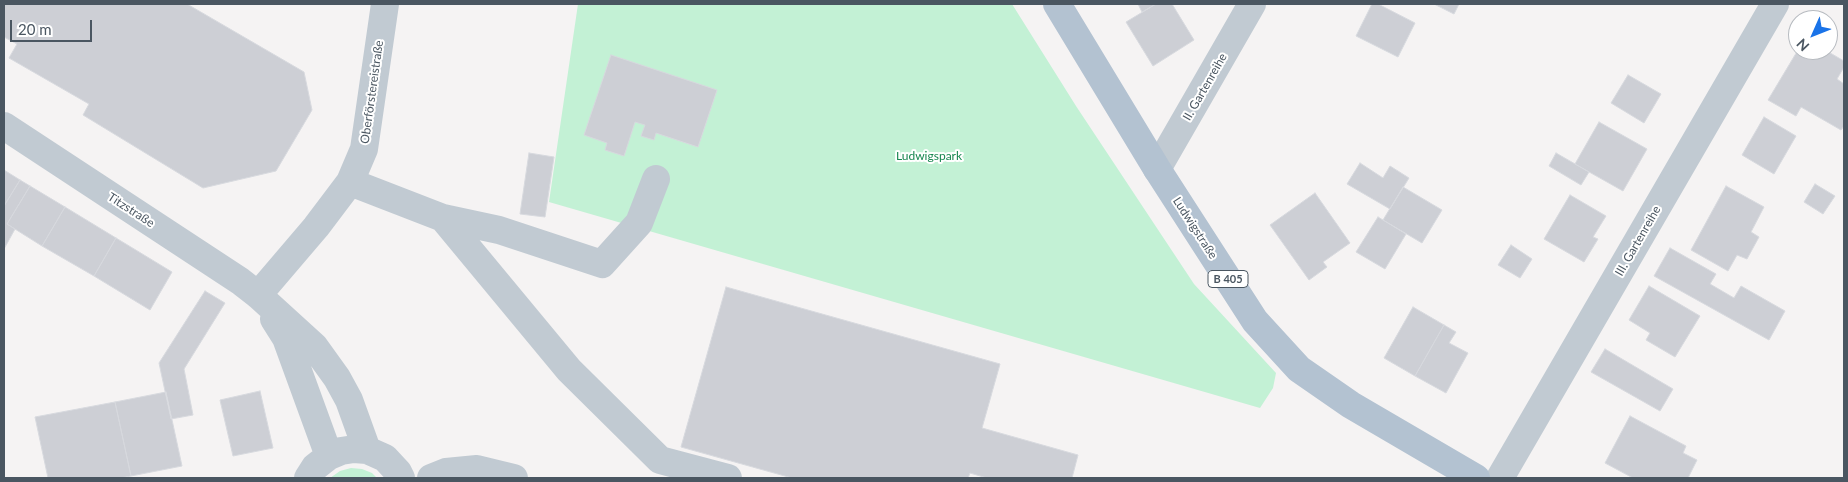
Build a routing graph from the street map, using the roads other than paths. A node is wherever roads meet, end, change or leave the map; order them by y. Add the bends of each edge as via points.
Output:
1 (385, 4) edge
2 (1057, 4) edge
3 (1252, 4) edge
4 (1776, 4) edge
5 (4, 126) edge
6 (1157, 169) junction
7 (656, 179) dead end
8 (350, 182) junction
9 (443, 218) junction
10 (258, 295) junction
11 (368, 450) junction
12 (329, 456) junction
13 (308, 478) edge
14 (401, 478) edge
15 (431, 478) edge
16 (514, 478) edge
17 (728, 478) edge
18 (1476, 478) edge
19 (1500, 478) edge

1 - 8 street, Oberförstereistraße via 364,149
2 - 6 main road, Ludwigstraße / B 405
3 - 6 street, II. Gartenreihe
4 - 19 street, III. Gartenreihe
5 - 10 street, Titzstraße
6 - 18 main road, Ludwigstraße / B 405 via 1255,320 1299,369 1351,405
7 - 9 street via 639,223 602,264 499,230
8 - 9 street
8 - 10 street, Oberförstereistraße
9 - 17 street via 569,370 660,460
10 - 11 street, Titzstraße via 314,346 337,378
10 - 12 street, Titzstraße via 286,338
11 - 12 street via 354,448
11 - 14 street via 385,458
12 - 13 street via 315,467
15 - 16 street via 446,472 477,469

